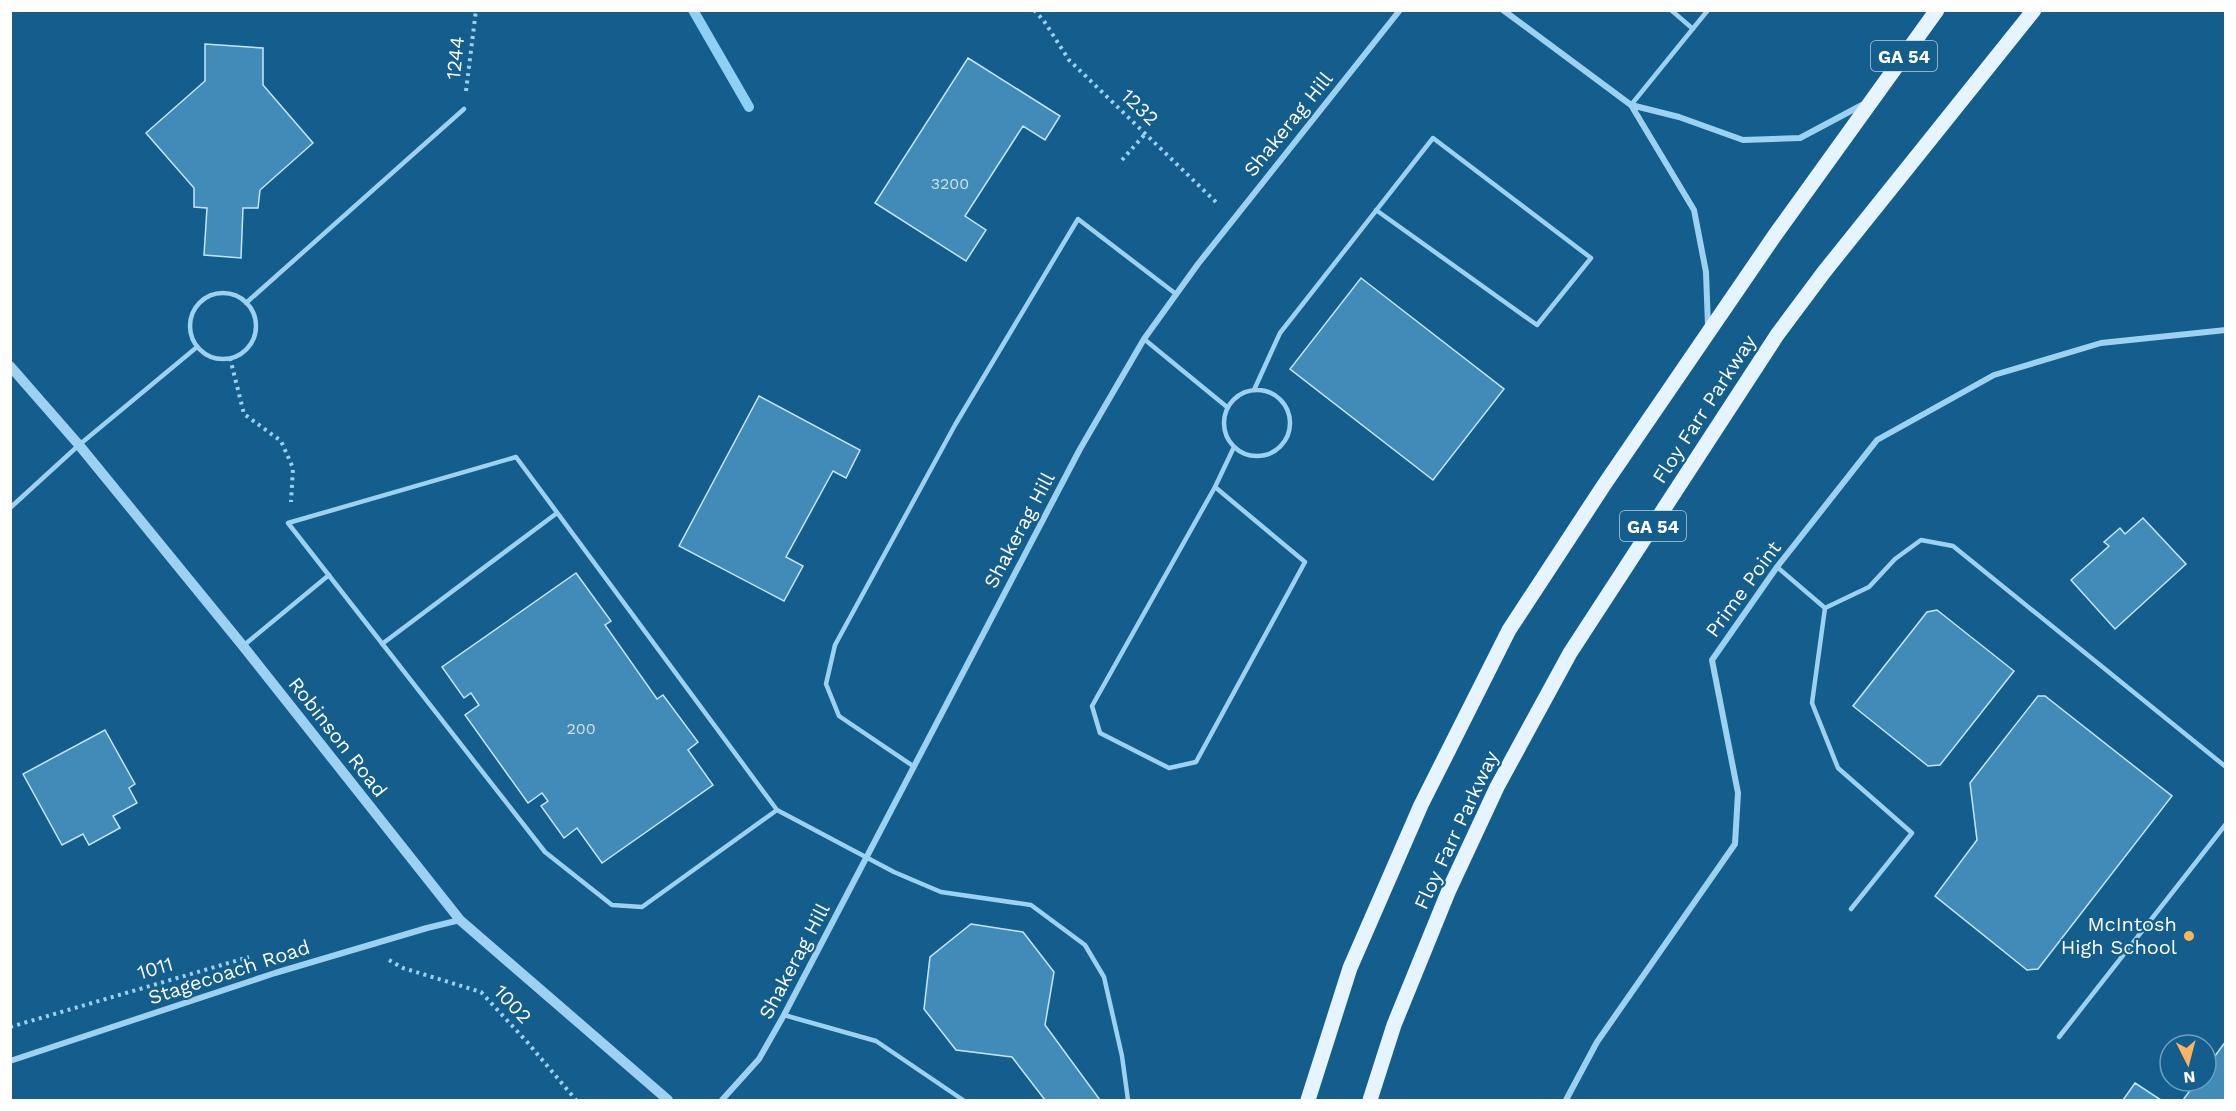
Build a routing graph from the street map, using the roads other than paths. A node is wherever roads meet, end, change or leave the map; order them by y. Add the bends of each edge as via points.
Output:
1 (1400, 10) edge
2 (1503, 10) edge
3 (1671, 10) edge
4 (1708, 10) edge
5 (1937, 10) edge
6 (2034, 10) edge
7 (1693, 29) junction
8 (1870, 101) junction
9 (1631, 105) junction
10 (464, 110) road end
11 (1376, 210) junction
12 (1176, 294) junction
13 (246, 303) junction
14 (2226, 330) edge
15 (1708, 332) junction
16 (1144, 339) junction
17 (197, 347) junction
18 (10, 366) edge
19 (1254, 390) junction
20 (1227, 407) junction
21 (79, 445) junction
22 (1234, 447) junction
23 (1215, 487) junction
24 (10, 508) edge
25 (557, 513) junction
26 (1777, 567) junction
27 (329, 575) junction
28 (1825, 608) junction
29 (382, 644) junction
30 (243, 646) junction
31 (913, 766) junction
32 (2226, 767) edge
33 (777, 810) junction
34 (2226, 824) edge
35 (868, 858) junction
36 (1851, 909) dead end
37 (460, 920) junction
38 (784, 1014) junction
39 (2059, 1037) dead end
40 (10, 1061) edge
41 (668, 1101) edge
42 (722, 1101) edge
43 (963, 1101) edge
44 (1128, 1101) edge
45 (1308, 1101) edge
46 (1370, 1101) edge
47 (1566, 1101) edge

1 - 12 street, Shakerag Hill
2 - 9 street
3 - 7 lane
4 - 7 lane
5 - 8 main road, Floy Farr Parkway / GA 54
6 - 46 main road, Floy Farr Parkway / GA 54 via 1777,335 1570,653 1497,787 1449,890 1394,1026
7 - 9 lane
8 - 9 street via 1800,138 1743,140
8 - 15 main road, Floy Farr Parkway / GA 54
9 - 15 street via 1695,210 1706,272
10 - 13 lane
11 - 11 lane via 1433,138 1591,258 1537,325
11 - 19 lane via 1280,333
12 - 16 street, Shakerag Hill
12 - 31 lane via 1078,219 955,425 835,645 826,684 839,716
13 - 17 lane via 238,296 217,293 199,303 189,323
13 - 17 lane via 256,322 255,334 244,352 230,358 212,358
14 - 26 street, Prime Point via 2101,343 1994,375 1877,440
15 - 45 main road, Floy Farr Parkway / GA 54 via 1509,630 1421,805 1350,968
16 - 20 lane
16 - 31 street, Shakerag Hill via 1080,449
17 - 21 lane
18 - 21 street, Robinson Road
19 - 20 lane via 1243,392
19 - 22 lane via 1264,390 1283,402 1290,422 1288,433 1283,443 1265,455 1244,453
20 - 22 lane via 1224,428
21 - 24 lane
21 - 30 street, Robinson Road
22 - 23 lane
23 - 23 lane via 1092,706 1100,733 1169,768 1196,762 1305,562
25 - 27 lane via 516,458 288,523
25 - 29 lane
25 - 33 lane
26 - 28 lane
26 - 47 street, Prime Point via 1712,660 1738,793 1735,844 1597,1042
27 - 29 lane
27 - 30 lane
28 - 32 lane via 1869,587 1895,559 1921,540 1953,546
28 - 36 lane via 1812,702 1838,768 1912,833
29 - 33 lane via 545,852 612,905 642,907
30 - 37 street, Robinson Road
31 - 35 street, Shakerag Hill
33 - 35 lane
34 - 39 lane
35 - 38 street, Shakerag Hill
35 - 44 lane via 941,892 1031,904 1086,945 1104,977
37 - 40 street, Stagecoach Road via 275,973
37 - 41 street, Robinson Road
38 - 42 street, Shakerag Hill via 759,1059
38 - 43 lane via 876,1041

